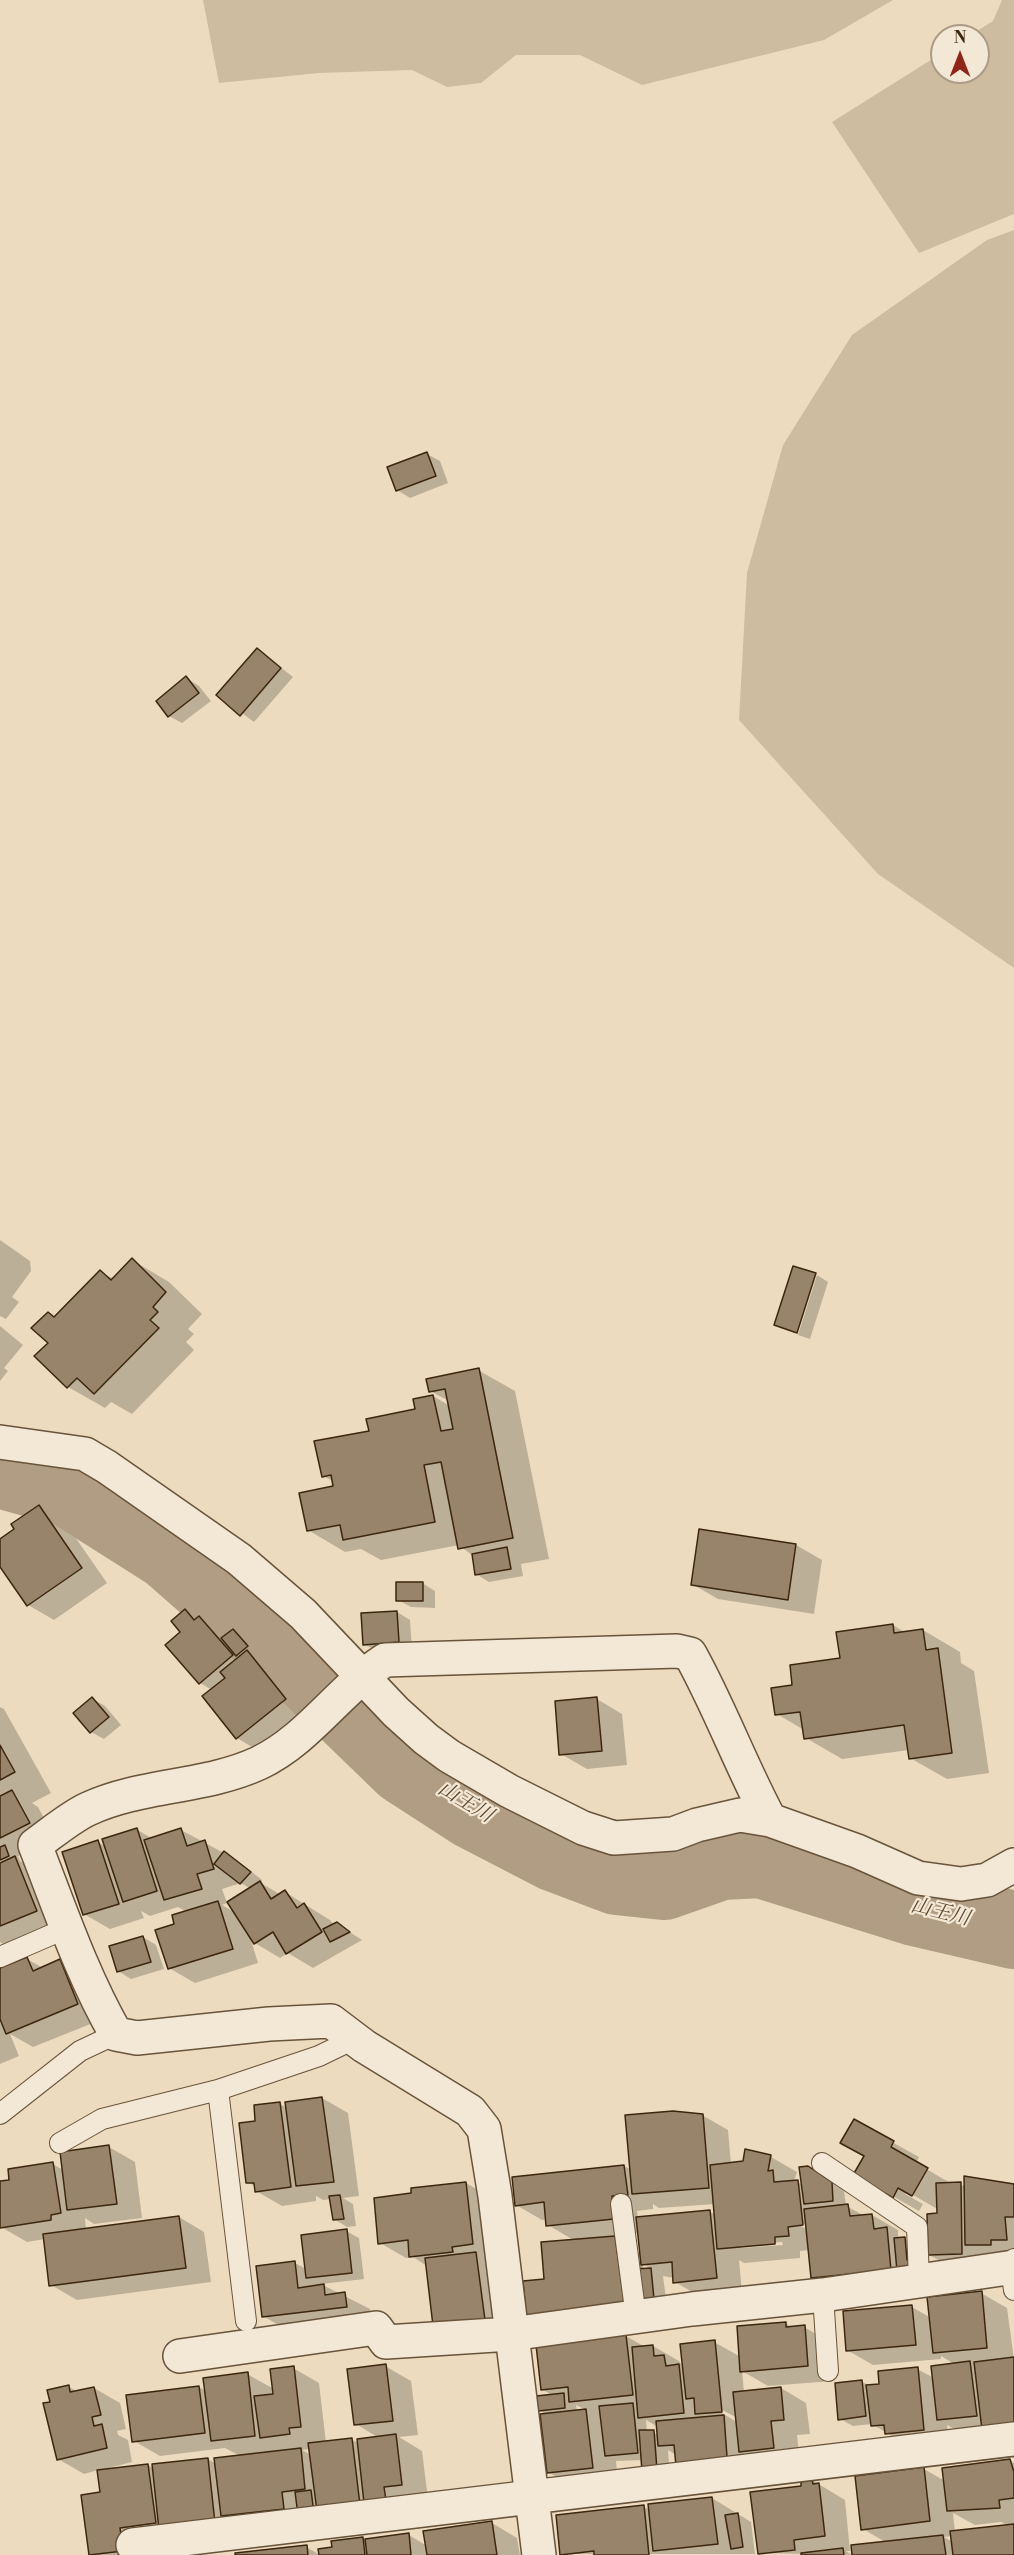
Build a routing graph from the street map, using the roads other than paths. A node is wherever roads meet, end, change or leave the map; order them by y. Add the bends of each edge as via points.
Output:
1 (0, 1442) edge
2 (361, 1676) junction
3 (770, 1820) junction
4 (1014, 1865) edge
5 (67, 1928) junction
6 (0, 1957) edge
7 (116, 2034) junction
8 (354, 2039) junction
9 (218, 2090) junction
10 (0, 2114) edge
11 (60, 2143) dead end
12 (822, 2163) dead end
13 (621, 2204) dead end
14 (1013, 2271) edge
15 (919, 2281) junction
16 (823, 2295) junction
17 (636, 2317) junction
18 (246, 2321) dead end
19 (511, 2334) junction
20 (180, 2356) dead end
21 (828, 2371) dead end
22 (1014, 2439) edge
23 (531, 2498) junction
24 (133, 2545) dead end
25 (538, 2555) edge

1 - 2 street via 85,1454 107,1467 239,1559 303,1614
2 - 3 street via 396,1712 449,1756 508,1791 614,1838 673,1834 740,1815
2 - 3 street via 385,1660 677,1651 690,1654
2 - 5 street via 303,1735 262,1761 231,1775 134,1794 87,1809 35,1845
3 - 4 street via 918,1878 961,1884 987,1880
5 - 6 lane
5 - 7 street
7 - 8 street via 136,2038 331,2021
7 - 10 lane via 80,2051
8 - 9 lane via 319,2056
8 - 19 street via 470,2111 484,2129
9 - 11 lane via 102,2119
9 - 18 lane
12 - 15 lane via 917,2227
13 - 17 lane
14 - 15 street
15 - 16 street
16 - 17 street
16 - 21 lane
17 - 19 street
19 - 20 street via 386,2342 376,2328
19 - 23 street
22 - 23 street
23 - 24 street
23 - 25 street

